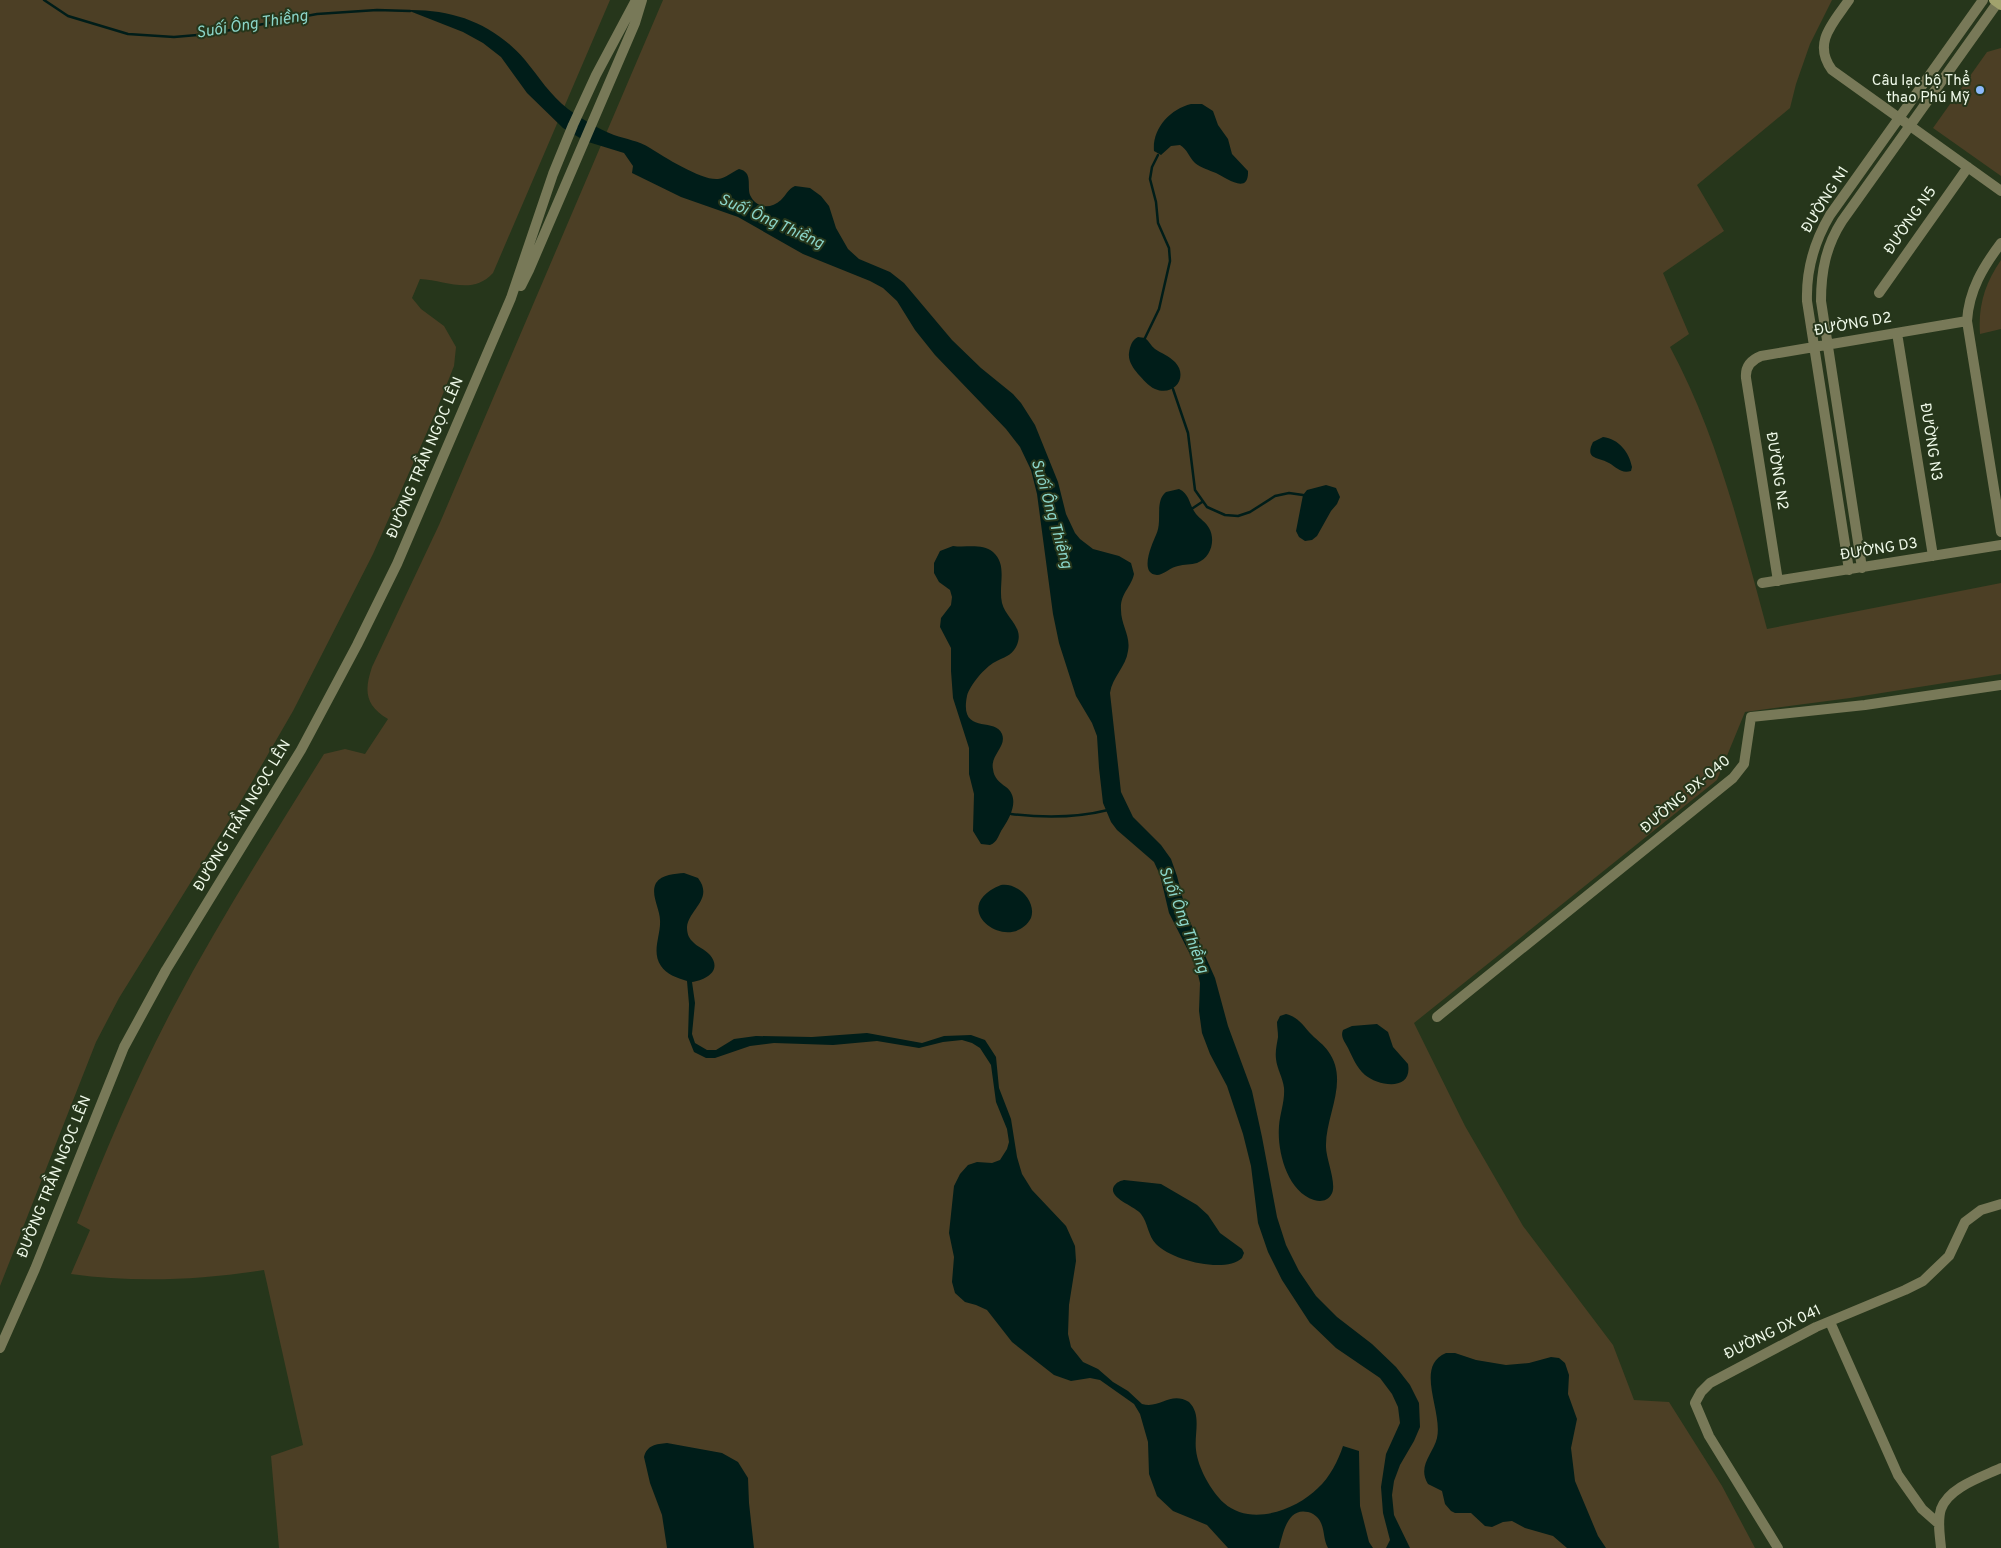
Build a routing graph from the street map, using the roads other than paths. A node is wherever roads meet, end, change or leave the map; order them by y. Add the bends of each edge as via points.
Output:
1 (636, 0) edge
2 (642, 0) edge
3 (1849, 0) edge
4 (1983, 0) edge
5 (1998, 2) edge
6 (1899, 118) junction
7 (1910, 126) junction
8 (1968, 167) junction
9 (2001, 190) edge
10 (2001, 243) edge
11 (1878, 293) dead end
12 (511, 298) junction
13 (1967, 321) junction
14 (1897, 333) junction
15 (1828, 345) junction
16 (1814, 347) junction
17 (1748, 366) joint
18 (2001, 532) edge
19 (2001, 545) edge
20 (1933, 556) junction
21 (1862, 568) junction
22 (1849, 570) junction
23 (1778, 581) junction
24 (1762, 583) dead end
25 (2001, 685) edge
26 (1437, 1017) dead end
27 (2001, 1204) edge
28 (1830, 1322) junction
29 (0, 1348) edge
30 (2001, 1468) edge
31 (1939, 1524) junction
32 (1778, 1548) edge
33 (1941, 1548) edge

1 - 12 street, ĐƯỜNG TRẦN NGỌC LÊN via 600,66 568,137
2 - 12 street, ĐƯỜNG TRẦN NGỌC LÊN via 529,270
3 - 6 street via 1826,34 1823,46 1825,59 1836,74
4 - 6 street, ĐƯỜNG N1
5 - 7 street, ĐƯỜNG N1
6 - 7 street
6 - 16 street, ĐƯỜNG N1 via 1830,215 1814,248 1806,287
7 - 8 street
7 - 15 street, ĐƯỜNG N1 via 1842,221 1826,252 1820,301
8 - 9 street
8 - 11 street, ĐƯỜNG N5
10 - 13 street via 1974,287
12 - 29 street, ĐƯỜNG TRẦN NGỌC LÊN via 416,523 353,653 301,750 166,970 124,1047
13 - 14 street, ĐƯỜNG D2
13 - 18 street
14 - 15 street, ĐƯỜNG D2
14 - 20 street, ĐƯỜNG N3
15 - 16 street, ĐƯỜNG D2
15 - 21 street, ĐƯỜNG N1
16 - 17 street, ĐƯỜNG D2 via 1761,356
16 - 22 street, ĐƯỜNG N1
17 - 23 street, ĐƯỜNG N2 via 1746,378
19 - 20 street, ĐƯỜNG D3
20 - 21 street, ĐƯỜNG D3
21 - 22 street, ĐƯỜNG D3
22 - 23 street, ĐƯỜNG D3
23 - 24 street, ĐƯỜNG D3
25 - 26 street, ĐƯỜNG ĐX-040 via 1751,717 1744,764 1733,778
27 - 28 street, ĐƯỜNG DX 041 via 1981,1210 1966,1222 1949,1256 1923,1281
28 - 31 street via 1898,1475 1922,1509
28 - 32 street, ĐƯỜNG DX 041 via 1780,1344 1710,1382 1695,1403 1709,1436
30 - 31 street via 1952,1494 1941,1509
31 - 33 street

